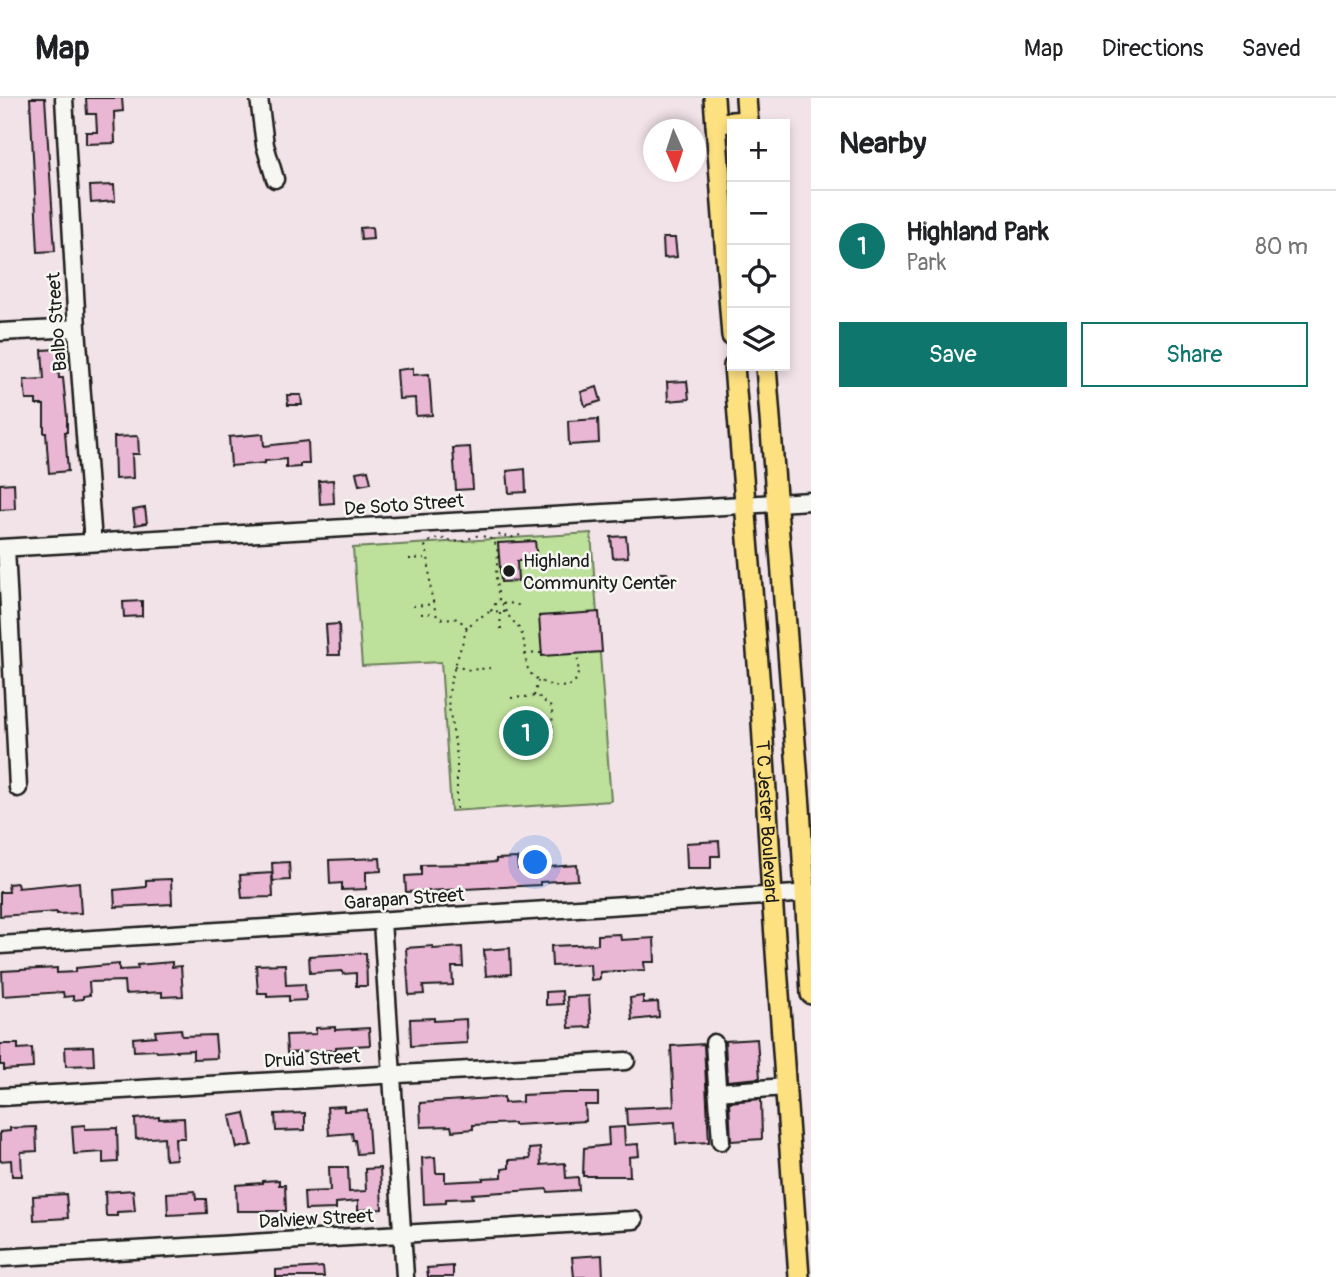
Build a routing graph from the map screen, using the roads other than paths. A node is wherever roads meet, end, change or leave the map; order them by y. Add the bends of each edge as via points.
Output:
1 (64, 98) edge
2 (259, 98) edge
3 (714, 98) edge
4 (746, 98) edge
5 (748, 119) edge
6 (716, 123) junction
7 (727, 123) edge
8 (275, 179) dead end
9 (730, 308) edge
10 (77, 328) junction
11 (0, 332) edge
12 (734, 371) edge
13 (766, 371) edge
14 (811, 500) edge
15 (776, 503) junction
16 (745, 505) junction
17 (92, 542) junction
18 (3, 557) edge
19 (791, 687) junction
20 (760, 688) junction
21 (18, 788) dead end
22 (808, 893) edge
23 (772, 895) junction
24 (382, 921) junction
25 (0, 945) edge
26 (811, 993) edge
27 (714, 1043) dead end
28 (626, 1061) dead end
29 (392, 1075) junction
30 (786, 1087) junction
31 (717, 1092) junction
32 (0, 1097) edge
33 (721, 1141) dead end
34 (634, 1220) dead end
35 (402, 1234) junction
36 (0, 1258) edge
37 (405, 1277) edge
38 (799, 1277) edge

1 - 10 street, Balbo Street
2 - 8 street
3 - 6 main road
4 - 5 main road
6 - 7 main road
6 - 9 main road
10 - 11 street
10 - 17 street, Balbo Street
12 - 16 main road, T C Jester Boulevard
13 - 15 main road, T C Jester Boulevard
14 - 15 street, De Soto Street
15 - 16 street, De Soto Street
15 - 19 main road, T C Jester Boulevard
16 - 17 street, De Soto Street
16 - 20 main road, T C Jester Boulevard
17 - 18 street, De Soto Street
18 - 21 street
19 - 20 main road
19 - 22 main road, T C Jester Boulevard
20 - 23 main road, T C Jester Boulevard
22 - 23 street, Garapan Street
22 - 26 main road, T C Jester Boulevard
23 - 24 street, Garapan Street
23 - 30 main road, T C Jester Boulevard
24 - 25 street, Garapan Street
24 - 29 street
27 - 31 street
28 - 29 street, Druid Street
29 - 32 street, Druid Street
29 - 35 street
30 - 31 street
30 - 38 main road, T C Jester Boulevard
31 - 33 street
34 - 35 street, Dalview Street
35 - 36 street, Dalview Street
35 - 37 street

